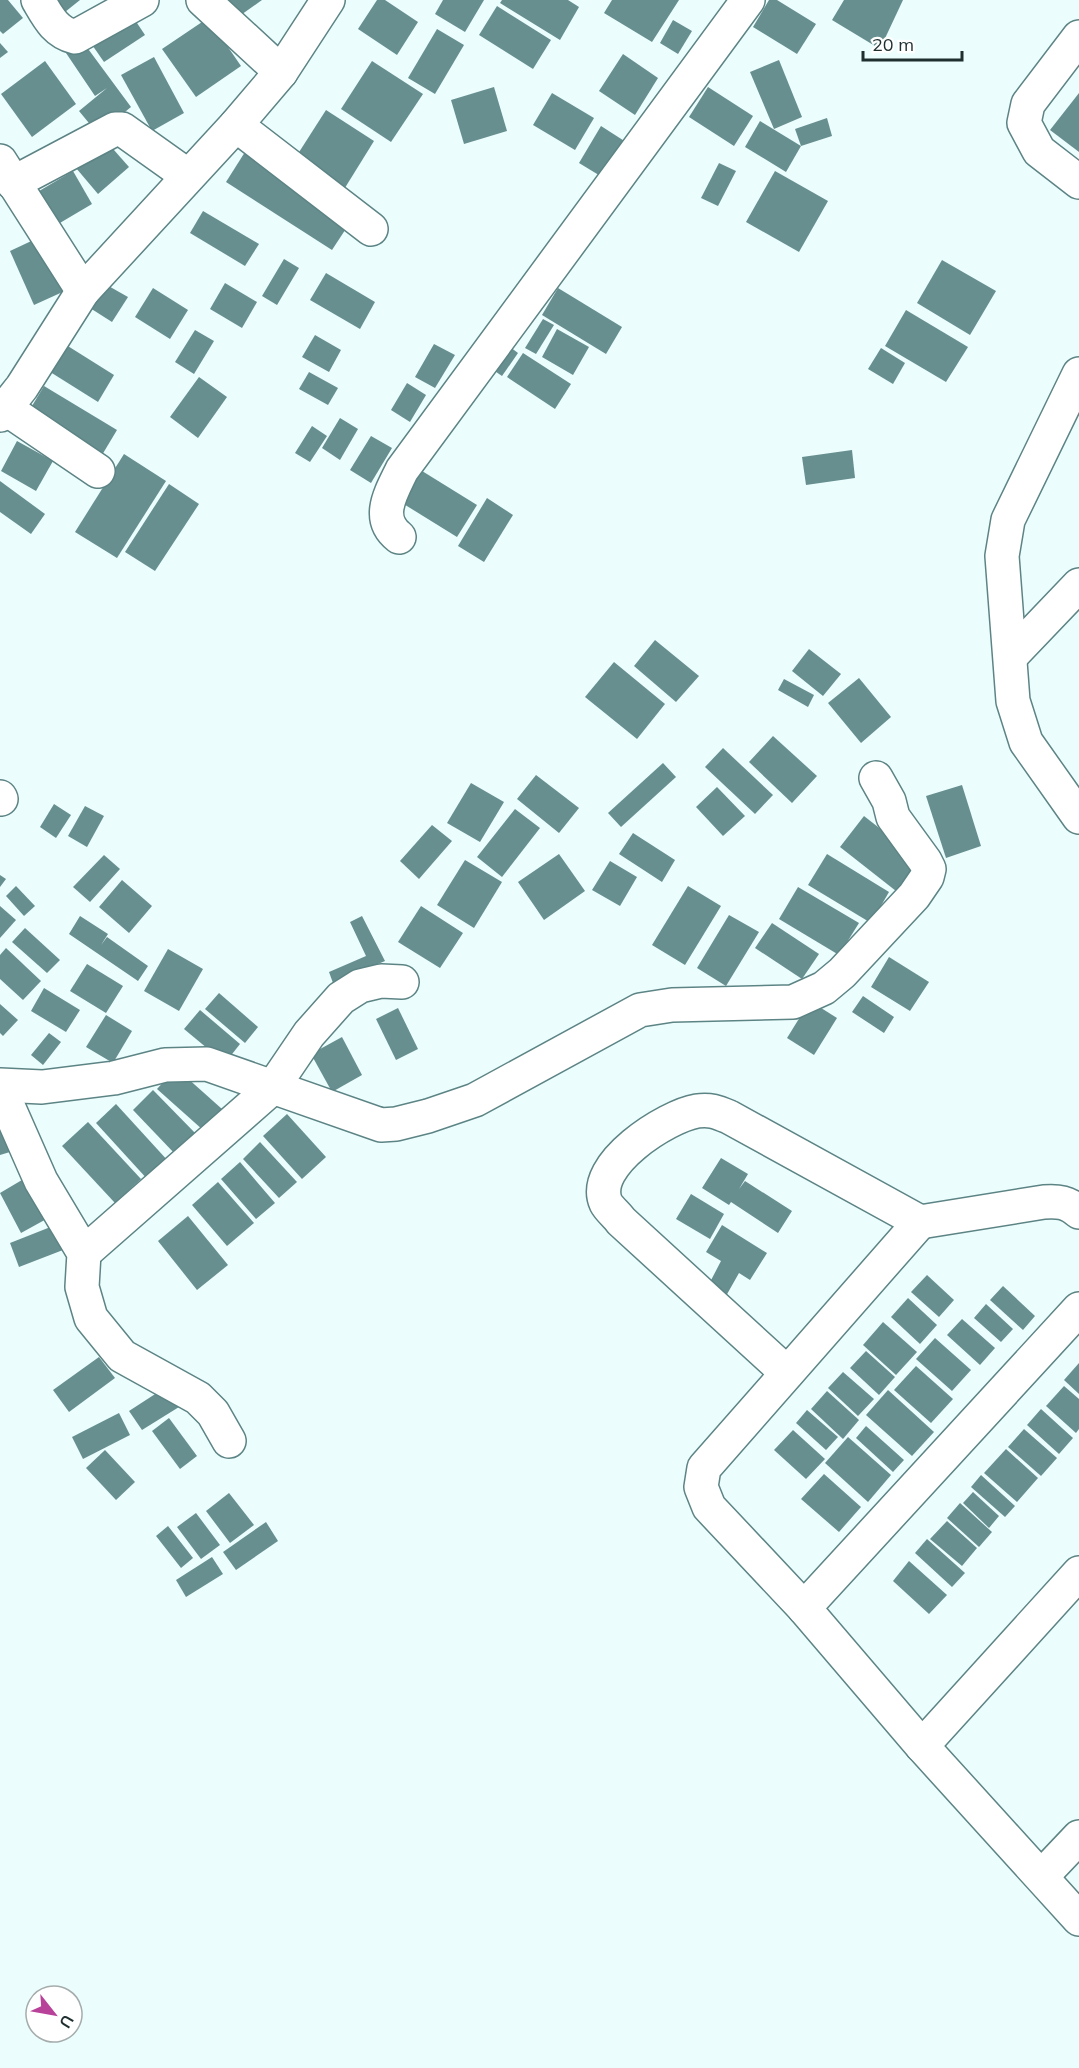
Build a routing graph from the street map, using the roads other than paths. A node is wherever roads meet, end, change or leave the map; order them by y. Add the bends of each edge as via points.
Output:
1 (38, 0) edge
2 (142, 0) edge
3 (203, 0) edge
4 (328, 0) edge
5 (748, 0) edge
6 (1079, 37) edge
7 (281, 72) junction
8 (236, 125) junction
9 (7, 172) edge
10 (188, 176) junction
11 (1079, 182) edge
12 (371, 229) dead end
13 (83, 291) junction
14 (1079, 374) edge
15 (3, 412) edge
16 (98, 471) dead end
17 (399, 537) dead end
18 (1079, 585) edge
19 (1011, 656) junction
20 (876, 778) dead end
21 (1079, 817) edge
22 (402, 982) dead end
23 (0, 1087) edge
24 (273, 1087) junction
25 (1079, 1212) edge
26 (920, 1222) junction
27 (84, 1253) junction
28 (1079, 1309) edge
29 (787, 1373) junction
30 (229, 1441) dead end
31 (1079, 1573) edge
32 (804, 1608) junction
33 (922, 1746) junction
34 (1079, 1838) edge
35 (1042, 1876) junction
36 (1079, 1919) edge

1 - 2 street via 62,34 75,37
3 - 7 street
4 - 7 street
5 - 17 street via 402,470 386,512 387,525
6 - 11 street via 1028,104 1024,123 1039,151
7 - 8 street
8 - 10 street
8 - 12 street
9 - 10 street via 122,129
9 - 13 street
10 - 13 street
13 - 15 street
14 - 19 street via 1008,520 1002,556
15 - 16 street
18 - 19 street
19 - 21 street via 1012,701 1026,742
20 - 24 street via 893,817 929,869 914,896 824,988 793,1002 672,1005 640,1010 475,1100 396,1124 381,1125
22 - 24 street via 360,986 341,998 309,1034
23 - 24 street via 42,1087 114,1078 186,1063 207,1064
23 - 27 street via 42,1181
24 - 27 street
25 - 26 street via 1059,1201
26 - 29 street
26 - 29 street via 711,1110 679,1118 628,1148 609,1170 606,1202 621,1221
27 - 30 street via 82,1287 91,1318 104,1337 122,1356 198,1398 213,1413
28 - 32 street
29 - 32 street via 704,1468 701,1488 709,1507
31 - 33 street
32 - 33 street
33 - 35 street
34 - 35 street
35 - 36 street

